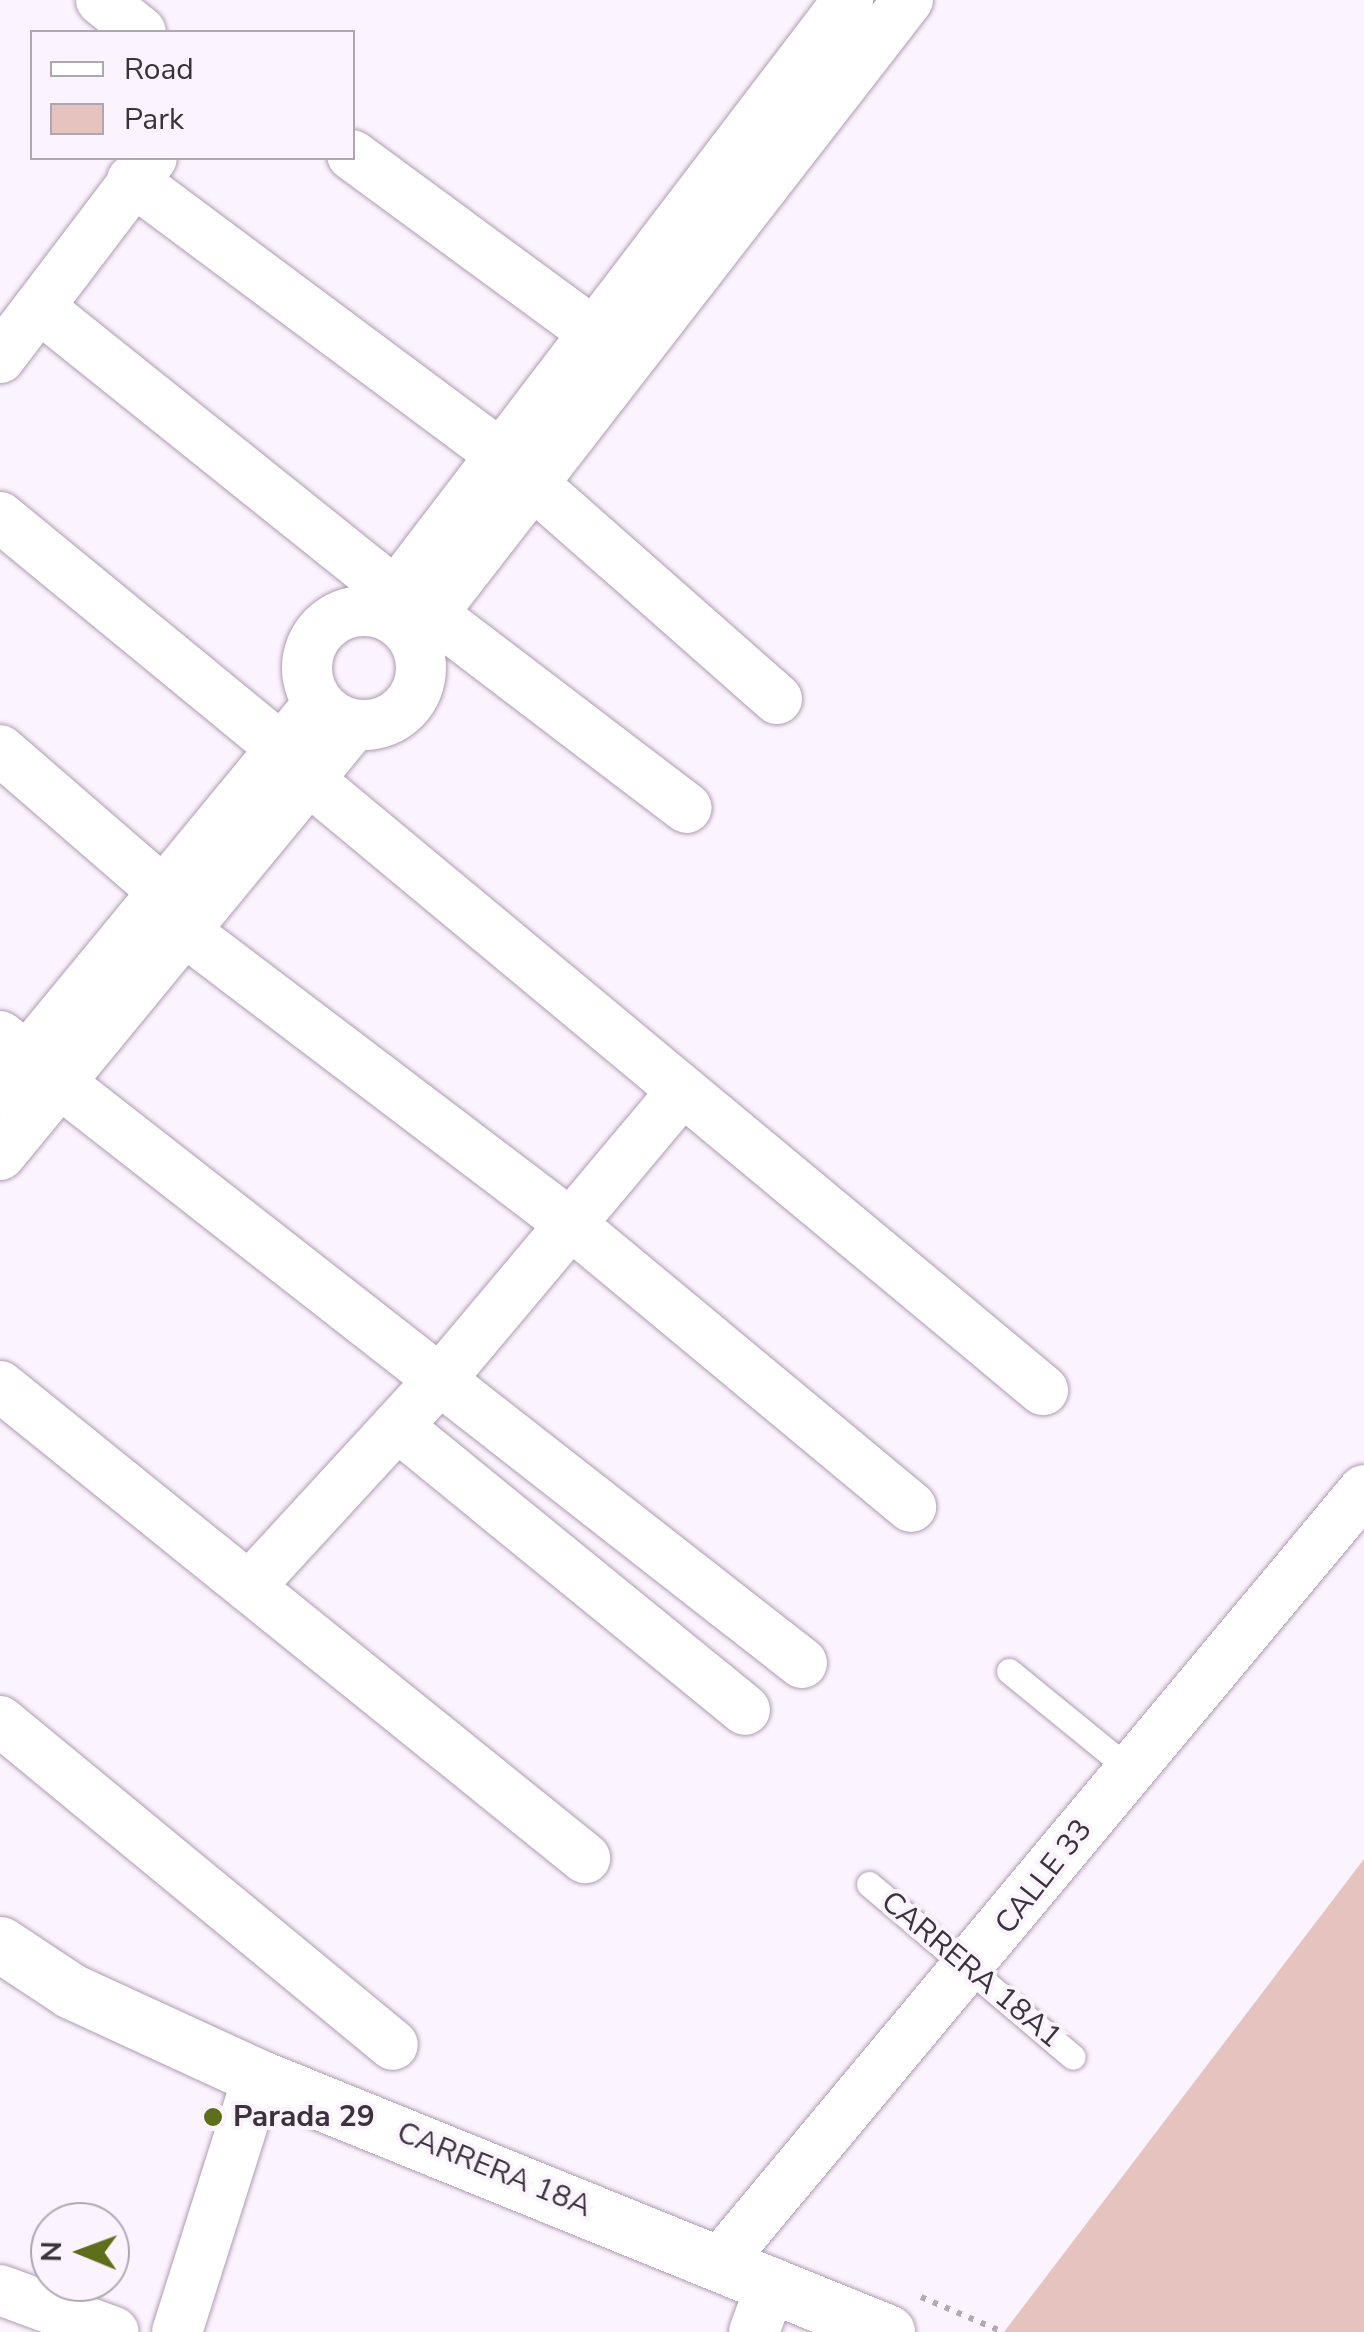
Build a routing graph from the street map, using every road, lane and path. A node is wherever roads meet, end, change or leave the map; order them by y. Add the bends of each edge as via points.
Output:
1 (101, 0) edge
2 (848, 0) edge
3 (908, 0) edge
4 (138, 30) edge
5 (355, 157) edge
6 (142, 169) edge
7 (40, 308) junction
8 (590, 330) junction
9 (0, 358) edge
10 (516, 468) junction
11 (0, 517) edge
12 (406, 614) junction
13 (778, 699) dead end
14 (335, 715) junction
15 (0, 750) edge
16 (295, 764) junction
17 (688, 808) dead end
18 (173, 911) junction
19 (21, 1067) edge
20 (682, 1091) junction
21 (0, 1155) edge
22 (568, 1222) junction
23 (444, 1375) junction
24 (0, 1386) edge
25 (1043, 1390) dead end
26 (397, 1426) junction
27 (1364, 1490) edge
28 (911, 1507) dead end
29 (249, 1587) junction
30 (802, 1664) dead end
31 (1009, 1671) dead end
32 (745, 1710) dead end
33 (0, 1721) edge
34 (1129, 1769) junction
35 (584, 1858) dead end
36 (869, 1884) dead end
37 (0, 1944) edge
38 (974, 1966) junction
39 (393, 2045) dead end
40 (1073, 2057) dead end
41 (258, 2078) junction
42 (720, 2262) junction
43 (0, 2290) edge
44 (763, 2308) edge
45 (114, 2332) edge
46 (177, 2332) edge
47 (887, 2332) edge

1 - 4 street
2 - 8 street
3 - 10 street
5 - 8 street
6 - 7 street
6 - 10 street
7 - 9 street
7 - 12 street
8 - 10 street
10 - 12 street
10 - 13 street
11 - 16 street
12 - 14 street via 422,682 396,719
12 - 14 street via 344,614 316,636 306,670
12 - 17 street
14 - 16 street
15 - 18 street
16 - 18 street
16 - 20 street
18 - 19 street
18 - 22 street
19 - 21 street
19 - 23 street
20 - 22 street
20 - 25 street
22 - 23 street
22 - 28 street
23 - 26 street
23 - 30 street
24 - 29 street
26 - 29 street
26 - 32 street
27 - 34 street, CALLE 33
29 - 35 street
31 - 34 lane
33 - 39 street
34 - 38 street, CALLE 33
36 - 38 lane, CARRERA 18A1
37 - 41 main road, CARRERA 18A via 71,1991
38 - 40 lane, CARRERA 18A1
38 - 42 street, CALLE 33
41 - 42 main road, CARRERA 18A
41 - 46 street
42 - 44 main road, CARRERA 18A
43 - 45 street
44 - 47 main road, CARRERA 18A

